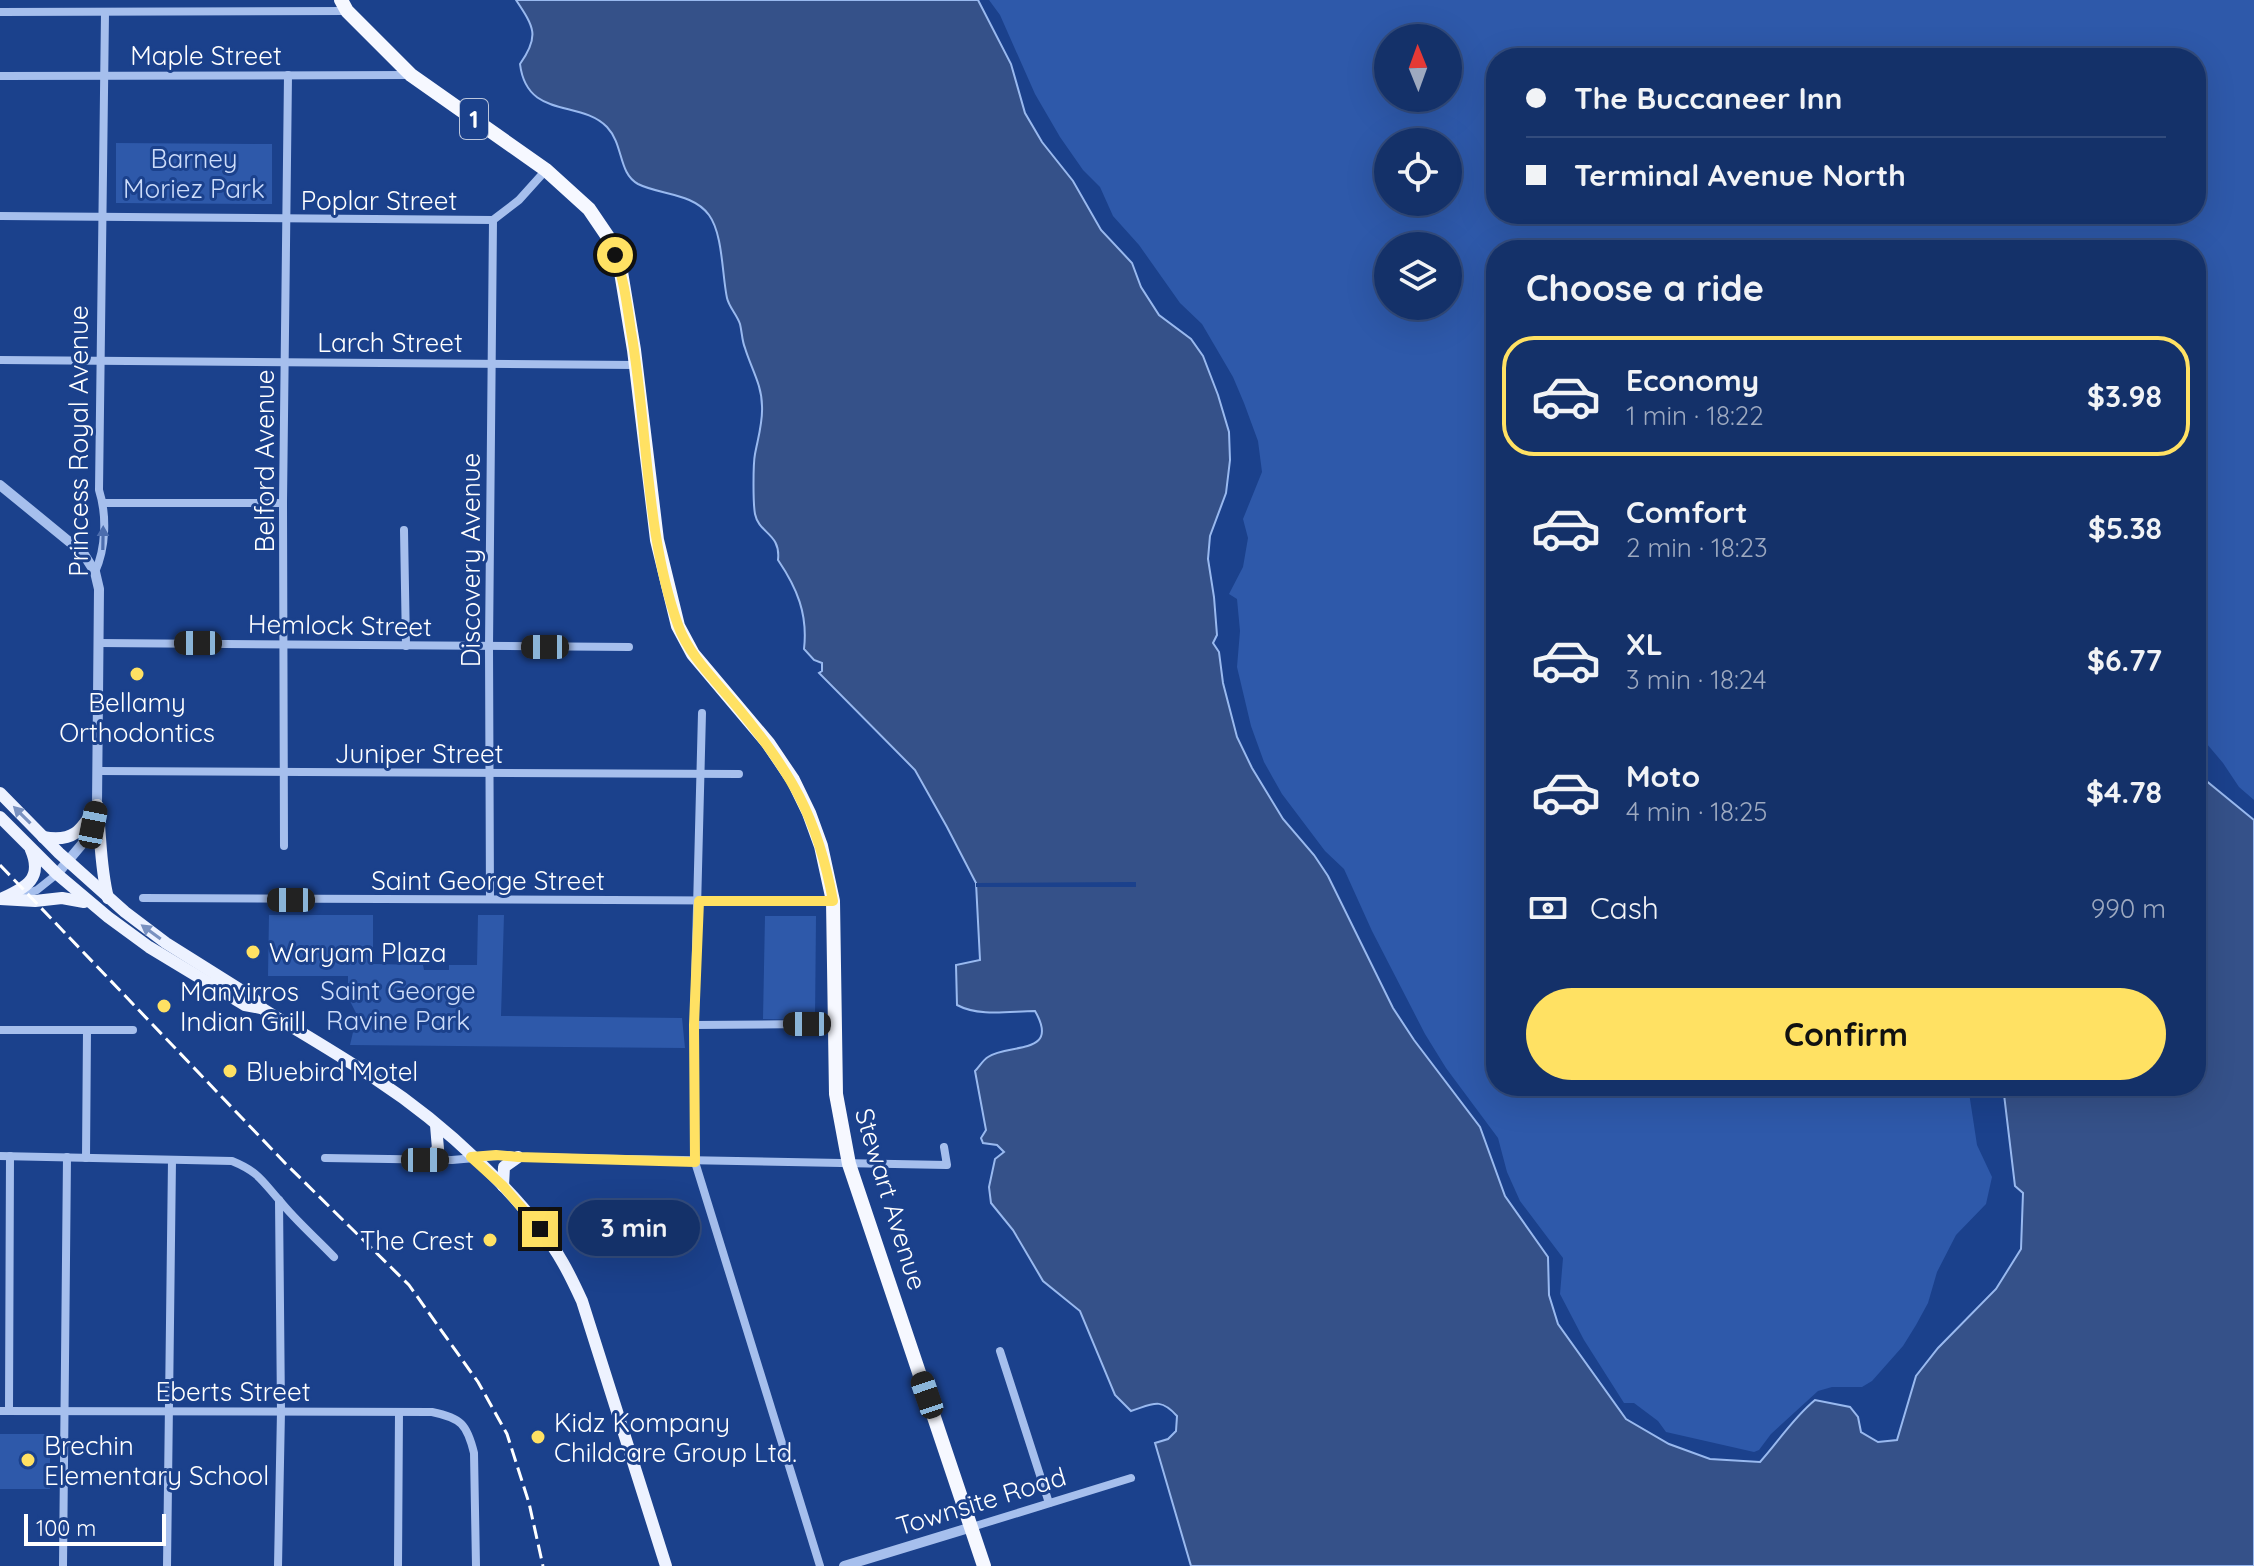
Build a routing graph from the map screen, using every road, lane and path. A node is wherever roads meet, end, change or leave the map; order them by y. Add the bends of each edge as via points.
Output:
1 (344, 6) edge
2 (0, 12) edge
3 (105, 13) junction
4 (288, 75) junction
5 (411, 75) junction
6 (0, 76) edge
7 (104, 76) junction
8 (546, 170) junction
9 (0, 216) edge
10 (102, 217) junction
11 (287, 219) junction
12 (493, 220) junction
13 (0, 360) edge
14 (101, 360) junction
15 (285, 361) junction
16 (492, 363) junction
17 (636, 365) junction
18 (0, 485) edge
19 (103, 503) junction
20 (283, 503) junction
21 (404, 530) dead end
22 (95, 572) junction
23 (99, 643) junction
24 (284, 645) junction
25 (406, 646) junction
26 (489, 646) junction
27 (629, 647) dead end
28 (702, 713) dead end
29 (98, 771) junction
30 (284, 773) junction
31 (490, 773) junction
32 (700, 774) junction
33 (739, 774) dead end
34 (0, 793) edge
35 (97, 805) junction
36 (0, 817) edge
37 (43, 837) junction
38 (284, 846) dead end
39 (30, 848) junction
40 (69, 862) junction
41 (57, 874) junction
42 (108, 898) junction
43 (143, 898) dead end
44 (0, 899) edge
45 (490, 899) junction
46 (699, 901) junction
47 (833, 901) junction
48 (91, 904) junction
49 (261, 1008) junction
50 (807, 1024) dead end
51 (694, 1025) junction
52 (0, 1030) edge
53 (87, 1030) junction
54 (133, 1030) dead end
55 (436, 1125) junction
56 (944, 1147) dead end
57 (0, 1156) edge
58 (10, 1156) junction
59 (67, 1157) junction
60 (471, 1157) junction
61 (518, 1157) junction
62 (86, 1158) junction
63 (325, 1158) dead end
64 (172, 1160) junction
65 (425, 1160) junction
66 (695, 1162) junction
67 (849, 1164) junction
68 (503, 1186) junction
69 (279, 1200) junction
70 (334, 1257) dead end
71 (1000, 1351) dead end
72 (4, 1411) edge
73 (169, 1411) junction
74 (281, 1411) junction
75 (64, 1412) junction
76 (399, 1412) junction
77 (1131, 1478) dead end
78 (1049, 1503) junction
79 (972, 1527) junction
80 (63, 1566) edge
81 (167, 1566) edge
82 (278, 1566) edge
83 (398, 1566) edge
84 (476, 1566) edge
85 (666, 1566) edge
86 (820, 1566) edge
87 (844, 1566) edge
88 (984, 1566) edge

1 - 3 street
1 - 5 highway, Stewart Avenue / 1
2 - 3 street
3 - 7 street, Princess Royal Avenue
4 - 5 street, Maple Street
4 - 7 street, Maple Street
4 - 11 street, Belford Avenue
5 - 8 highway, Stewart Avenue / 1
6 - 7 street, Maple Street
7 - 10 street, Princess Royal Avenue
8 - 12 street, Poplar Street
8 - 17 highway, Stewart Avenue / 1 via 589,209 608,237 621,272
9 - 10 street, Poplar Street
10 - 11 street, Poplar Street
10 - 14 street, Princess Royal Avenue
11 - 12 street, Poplar Street
11 - 15 street, Belford Avenue
12 - 16 street, Discovery Avenue
13 - 14 street, Larch Street
14 - 15 street, Larch Street
14 - 19 street, Princess Royal Avenue
15 - 16 street, Larch Street
15 - 20 street, Belford Avenue
16 - 17 street, Larch Street
16 - 26 street, Discovery Avenue
17 - 47 highway, Stewart Avenue / 1 via 657,540 678,626 693,654 793,780 821,846
18 - 22 street via 83,553
19 - 20 street
22 -> 19 street, Princess Royal Avenue via 103,555
20 - 24 street, Belford Avenue
21 - 25 street
22 - 23 street, Princess Royal Avenue
23 - 24 street, Hemlock Street
23 - 29 street, Princess Royal Avenue
24 - 25 street, Hemlock Street
24 - 30 street, Belford Avenue
25 - 26 street, Hemlock Street
26 - 27 street, Hemlock Street
26 - 31 street, Discovery Avenue
28 - 32 street
29 - 30 street, Juniper Street
29 - 35 street, Princess Royal Avenue
30 - 31 street, Juniper Street
30 - 38 street, Belford Avenue
31 - 32 street, Juniper Street
31 - 45 street, Discovery Avenue
32 - 33 street, Juniper Street
32 - 46 street
37 -> 34 main road
35 - 37 main road via 75,834
35 - 40 street, Princess Royal Avenue via 88,837
35 - 42 main road via 101,873
36 - 39 main road
37 - 40 main road
39 - 41 main road
39 - 44 main road via 36,865 29,883
40 - 41 street, Princess Royal Avenue
40 - 42 main road
41 - 44 street via 28,894
41 - 48 main road
49 -> 42 main road
43 - 45 street, Saint George Street
44 - 48 main road via 69,898
45 - 46 street, Saint George Street
46 - 47 street, Saint George Street
46 - 51 street
47 - 67 highway, Stewart Avenue / 1 via 836,1094
48 - 49 main road via 182,967 245,1005
49 - 55 main road via 379,1081
50 - 51 street
51 - 66 street
52 - 53 street
53 - 54 street
53 - 62 street
55 - 60 main road
55 - 65 main road via 438,1149
56 - 67 street via 947,1165
57 - 58 street
58 - 59 street
58 - 72 street
59 - 62 street
59 - 75 street
60 - 61 street
60 - 65 street
60 - 68 main road
61 - 66 street
61 - 68 main road via 504,1167
62 - 64 street
63 - 65 street
64 - 69 street via 232,1161 252,1169
64 - 73 street
66 - 67 street
66 - 86 street
67 - 79 highway, Stewart Avenue / 1
68 - 85 main road via 540,1229 582,1301
69 - 70 street
69 - 74 street
71 - 78 street
72 - 75 street, Eberts Street
73 - 74 street, Eberts Street
73 - 75 street, Eberts Street
73 - 81 street
74 - 76 street, Eberts Street
74 - 82 street
75 - 80 street
76 - 83 street
76 - 84 street, Eberts Street via 448,1415 463,1423 470,1436
77 - 78 street, Townsite Road
78 - 79 street, Townsite Road
79 - 87 street, Townsite Road
79 - 88 highway, Stewart Avenue / 1

